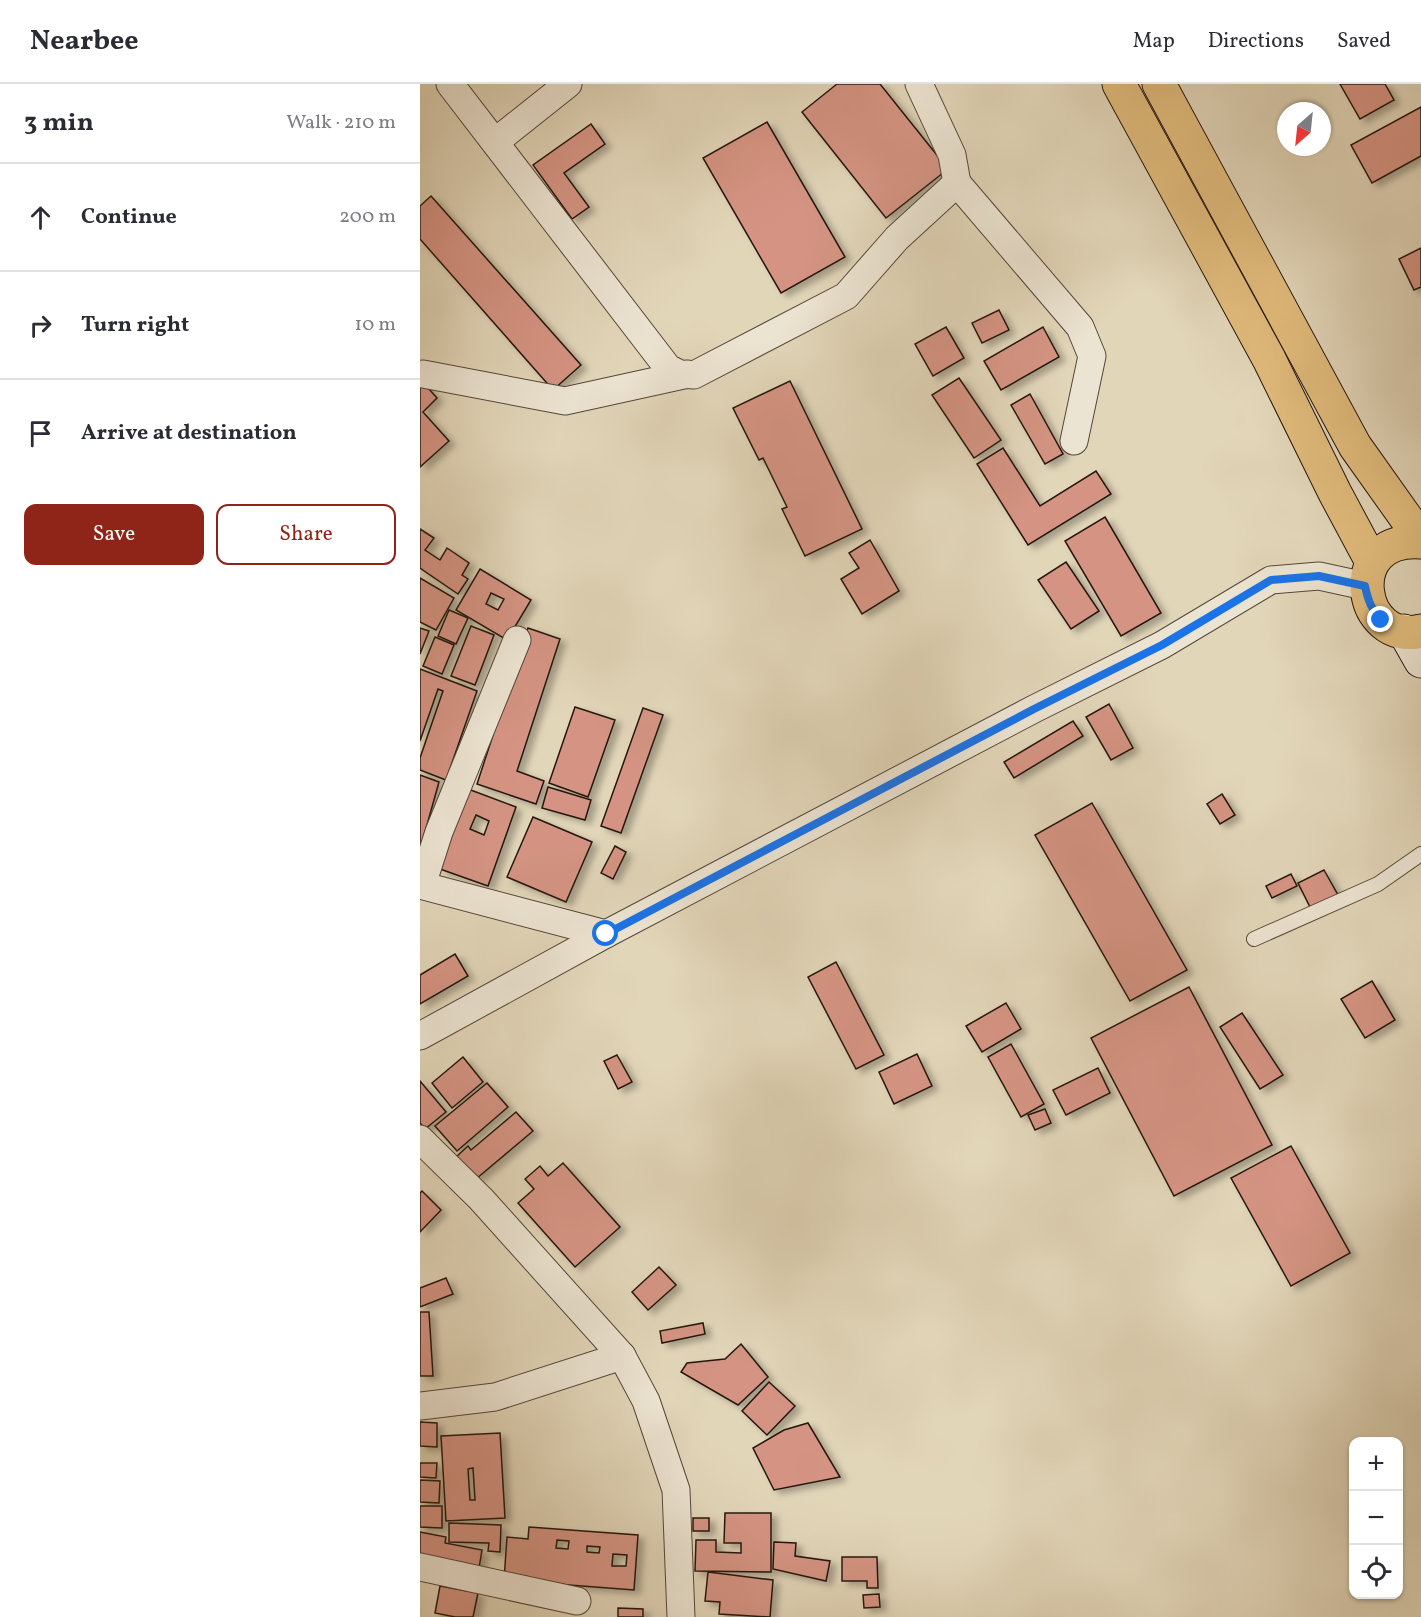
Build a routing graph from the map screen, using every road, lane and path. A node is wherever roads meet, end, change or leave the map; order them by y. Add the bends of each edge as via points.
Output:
1 (450, 84) edge
2 (568, 84) edge
3 (919, 84) edge
4 (1119, 84) edge
5 (1159, 84) edge
6 (495, 142) junction
7 (957, 183) junction
8 (423, 374) dead end
9 (688, 374) junction
10 (1074, 441) dead end
11 (1421, 540) edge
12 (1369, 574) junction
13 (1412, 631) edge
14 (517, 640) dead end
15 (1421, 661) edge
16 (1421, 854) edge
17 (421, 885) edge
18 (606, 934) junction
19 (1254, 939) dead end
20 (420, 1036) edge
21 (420, 1139) edge
22 (622, 1356) junction
23 (420, 1406) edge
24 (420, 1567) edge
25 (577, 1602) dead end
26 (681, 1617) edge

1 - 6 street
2 - 6 street
3 - 7 street via 952,155
4 - 12 main road via 1269,359 1335,493
5 - 11 main road via 1355,446
6 - 9 street via 668,368
7 - 9 street via 897,238 846,296 694,375
7 - 10 street via 1080,327 1092,356
8 - 9 street via 566,401
11 - 12 main road via 1406,541 1381,552
12 - 13 main road via 1367,599 1372,611 1392,628
12 - 18 street via 1271,580 1162,645
13 - 15 main road
14 - 17 street
16 - 19 lane via 1378,884
17 - 18 street
18 - 20 street
21 - 22 street via 481,1199
22 - 23 street via 495,1397
22 - 26 street via 646,1401 676,1490
24 - 25 street

